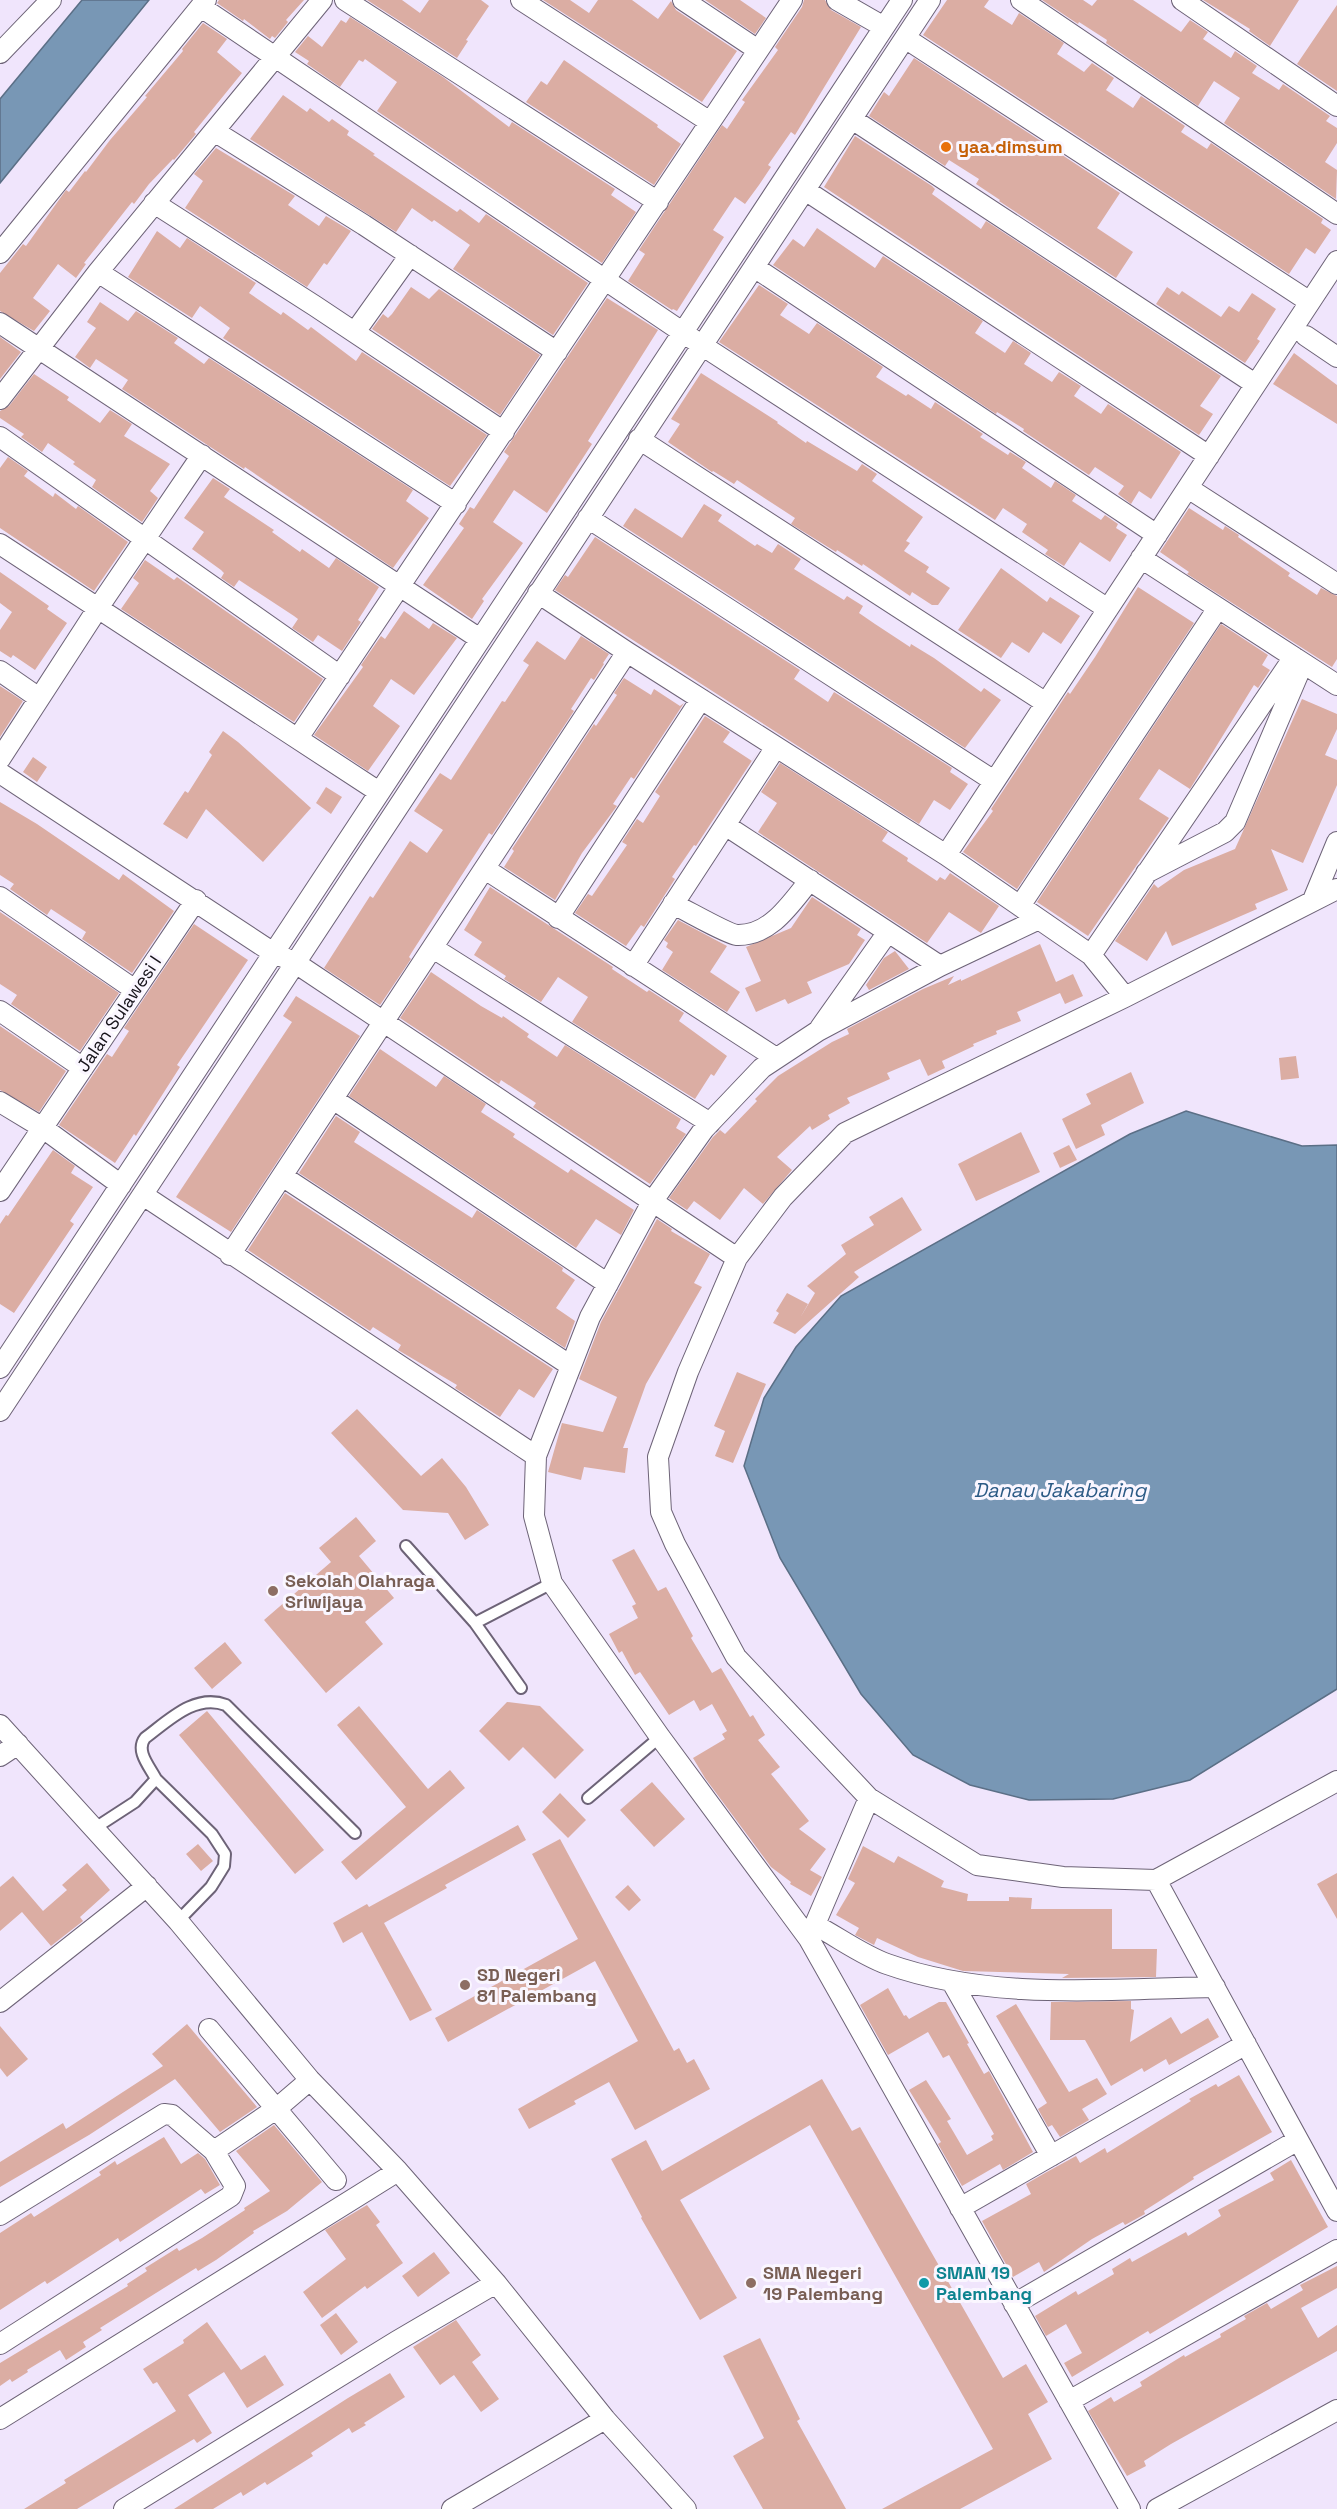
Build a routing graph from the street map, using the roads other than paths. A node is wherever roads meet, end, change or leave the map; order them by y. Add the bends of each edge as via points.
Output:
1 (51, 0) edge
2 (322, 0) edge
3 (345, 0) edge
4 (521, 0) edge
5 (683, 0) edge
6 (792, 0) edge
7 (837, 0) edge
8 (902, 0) edge
9 (930, 0) edge
10 (1021, 0) edge
11 (1182, 0) edge
12 (203, 3) edge
13 (884, 27) junction
14 (906, 38) junction
15 (758, 50) junction
16 (0, 53) edge
17 (275, 56) junction
18 (1337, 106) edge
19 (852, 119) junction
20 (710, 122) junction
21 (214, 131) junction
22 (805, 190) junction
23 (658, 202) junction
24 (154, 203) junction
25 (1337, 214) edge
26 (0, 253) edge
27 (410, 255) junction
28 (1337, 261) edge
29 (754, 267) junction
30 (98, 272) junction
31 (606, 279) junction
32 (1310, 302) junction
33 (0, 323) edge
34 (684, 331) junction
35 (355, 332) junction
36 (1306, 336) dead end
37 (703, 346) junction
38 (40, 350) junction
39 (557, 352) junction
40 (1337, 357) edge
41 (1255, 384) junction
42 (0, 399) edge
43 (504, 432) junction
44 (0, 437) edge
45 (639, 439) junction
46 (202, 455) junction
47 (1209, 456) junction
48 (1188, 488) junction
49 (456, 504) junction
50 (588, 518) junction
51 (1156, 535) junction
52 (146, 537) junction
53 (0, 544) edge
54 (1142, 558) junction
55 (1337, 584) edge
56 (400, 586) junction
57 (538, 593) junction
58 (98, 608) junction
59 (1218, 608) junction
60 (1108, 609) junction
61 (480, 639) junction
62 (627, 652) junction
63 (1298, 660) junction
64 (0, 671) edge
65 (340, 676) junction
66 (1337, 685) edge
67 (39, 698) junction
68 (701, 699) junction
69 (1046, 703) junction
70 (298, 738) junction
71 (776, 747) junction
72 (0, 759) edge
73 (0, 773) edge
74 (994, 781) junction
75 (379, 792) junction
76 (725, 825) junction
77 (1337, 842) edge
78 (945, 855) junction
79 (485, 869) junction
80 (1144, 874) junction
81 (810, 880) junction
82 (1337, 889) edge
83 (0, 897) edge
84 (196, 900) junction
85 (1313, 900) junction
86 (674, 904) junction
87 (1020, 906) junction
88 (558, 918) junction
89 (1039, 919) junction
90 (888, 932) junction
91 (433, 948) junction
92 (272, 952) junction
93 (1090, 955) junction
94 (294, 962) junction
95 (633, 966) junction
96 (940, 966) junction
97 (135, 990) junction
98 (1125, 997) junction
99 (0, 1011) edge
100 (383, 1023) junction
101 (818, 1031) junction
102 (776, 1058) junction
103 (83, 1068) junction
104 (333, 1099) junction
105 (0, 1102) edge
106 (710, 1123) junction
107 (43, 1128) junction
108 (282, 1176) junction
109 (121, 1185) junction
110 (0, 1191) edge
111 (142, 1195) junction
112 (652, 1202) junction
113 (230, 1255) junction
114 (737, 1257) junction
115 (608, 1284) junction
116 (571, 1366) junction
117 (0, 1368) edge
118 (0, 1411) edge
119 (536, 1456) junction
120 (406, 1546) dead end
121 (552, 1583) junction
122 (475, 1623) junction
123 (521, 1688) dead end
124 (0, 1725) edge
125 (660, 1737) junction
126 (18, 1744) junction
127 (0, 1756) edge
128 (156, 1779) junction
129 (1337, 1781) edge
130 (588, 1798) dead end
131 (869, 1798) junction
132 (95, 1828) junction
133 (355, 1833) dead end
134 (1156, 1880) junction
135 (147, 1886) junction
136 (178, 1921) junction
137 (812, 1932) junction
138 (952, 1982) junction
139 (1215, 1987) junction
140 (0, 2002) edge
141 (209, 2029) dead end
142 (1246, 2044) junction
143 (310, 2080) junction
144 (276, 2109) junction
145 (1298, 2140) junction
146 (214, 2151) junction
147 (1051, 2156) junction
148 (399, 2171) junction
149 (336, 2180) dead end
150 (960, 2208) junction
151 (1337, 2211) edge
152 (0, 2216) edge
153 (1337, 2250) edge
154 (496, 2283) junction
155 (1014, 2304) junction
156 (0, 2344) edge
157 (1069, 2401) junction
158 (1337, 2410) edge
159 (0, 2419) edge
160 (605, 2419) junction
161 (124, 2509) edge
162 (452, 2509) edge
163 (686, 2509) edge
164 (1130, 2509) edge
165 (1157, 2509) edge

1 - 16 street
2 - 17 street
3 - 23 street
4 - 20 street
5 - 15 street
6 - 15 street
7 - 13 street
8 - 13 street
9 - 14 street
10 - 25 street
11 - 18 street
12 - 17 street
12 - 26 street
13 - 34 street
14 - 19 street
14 - 32 street
15 - 20 street
17 - 21 street
17 - 31 street
19 - 22 street
19 - 41 street
20 - 23 street
21 - 24 street
21 - 27 street
22 - 29 street
22 - 47 street
23 - 31 street
24 - 30 street
24 - 35 street
27 - 35 street
27 - 39 street
28 - 32 street
29 - 37 street
29 - 51 street
30 - 38 street
30 - 49 street
31 - 34 street
31 - 39 street
32 - 41 street
33 - 38 street
34 - 37 street
34 - 61 street
35 - 43 street
36 - 40 street
37 - 45 street
37 - 60 street
38 - 42 street
38 - 46 street
39 - 43 street
41 - 47 street
43 - 49 street
44 - 52 street
45 - 50 street
45 - 69 street
46 - 52 street
46 - 56 street
47 - 48 street
48 - 51 street
48 - 55 street
49 - 56 street
50 - 57 street
50 - 74 street
51 - 54 street
52 - 58 street
52 - 65 street
53 - 58 street
54 - 59 street
54 - 60 street
56 - 61 street
56 - 65 street
57 - 62 street
57 - 94 street
58 - 67 street
58 - 70 street
59 - 63 street
59 - 87 street
60 - 69 street
61 - 75 street
62 - 68 street
62 - 79 street
63 - 66 street
63 - 80 street
63 - 80 street via 1235,822 1225,832
64 - 67 street
65 - 70 street
67 - 72 street
68 - 71 street
68 - 88 street
69 - 74 street
70 - 75 street
71 - 76 street
71 - 78 street
73 - 84 street
74 - 78 street
75 - 92 street
76 - 81 street
76 - 86 street
77 - 85 street
78 - 87 street
79 - 88 street
79 - 91 street
80 - 93 street
81 - 86 street via 781,917 758,930 736,935
81 - 90 street
82 - 85 street
83 - 97 street
84 - 92 street
84 - 97 street, Jalan Sulawesi I
85 - 98 street
86 - 95 street
87 - 89 street
88 - 95 street
89 - 93 street
89 - 96 street
90 - 96 street
90 - 101 street
91 - 100 street
91 - 106 street
92 - 94 street
92 - 109 street
93 - 98 street
94 - 100 street
94 - 111 street
95 - 102 street
96 - 101 street
97 - 103 street, Jalan Sulawesi I
98 - 114 street via 844,1133 783,1197
99 - 103 street
100 - 104 street
100 - 112 street
101 - 102 street
102 - 106 street
103 - 107 street, Jalan Sulawesi I
104 - 108 street
104 - 115 street
105 - 107 street
106 - 112 street
107 - 109 street
107 - 110 street, Jalan Sulawesi I
108 - 113 street
108 - 116 street
109 - 117 street
111 - 113 street
111 - 118 street
112 - 114 street
112 - 115 street
113 - 119 street
114 - 131 street via 688,1372 658,1457 662,1512 736,1657
115 - 116 street
116 - 119 street
119 - 121 street via 534,1516
120 - 122 lane
121 - 122 lane
121 - 125 street
122 - 123 lane
124 - 126 street
125 - 130 lane
125 - 137 street
126 - 127 street
126 - 132 street
128 - 132 lane via 135,1802
128 - 133 lane via 141,1751 145,1738 186,1708 220,1702
128 - 136 lane via 212,1834 225,1854 224,1866 211,1887
129 - 134 street
131 - 134 street via 976,1865 1063,1877
131 - 137 street
132 - 135 street
134 - 139 street
135 - 136 street
135 - 140 street
136 - 143 street
137 - 138 street via 886,1964
137 - 150 street
138 - 139 street via 1035,1990
138 - 147 street
139 - 142 street
141 - 144 street
142 - 145 street
142 - 147 street
143 - 144 street
143 - 148 street
144 - 146 street
144 - 149 street
145 - 151 street
145 - 155 street
146 - 152 street via 172,2115 164,2114
146 - 156 street via 235,2186 231,2196
147 - 150 street
148 - 154 street
148 - 159 street
150 - 155 street
153 - 157 street
154 - 160 street
154 - 161 street
155 - 157 street
157 - 164 street
158 - 165 street
160 - 162 street
160 - 163 street

